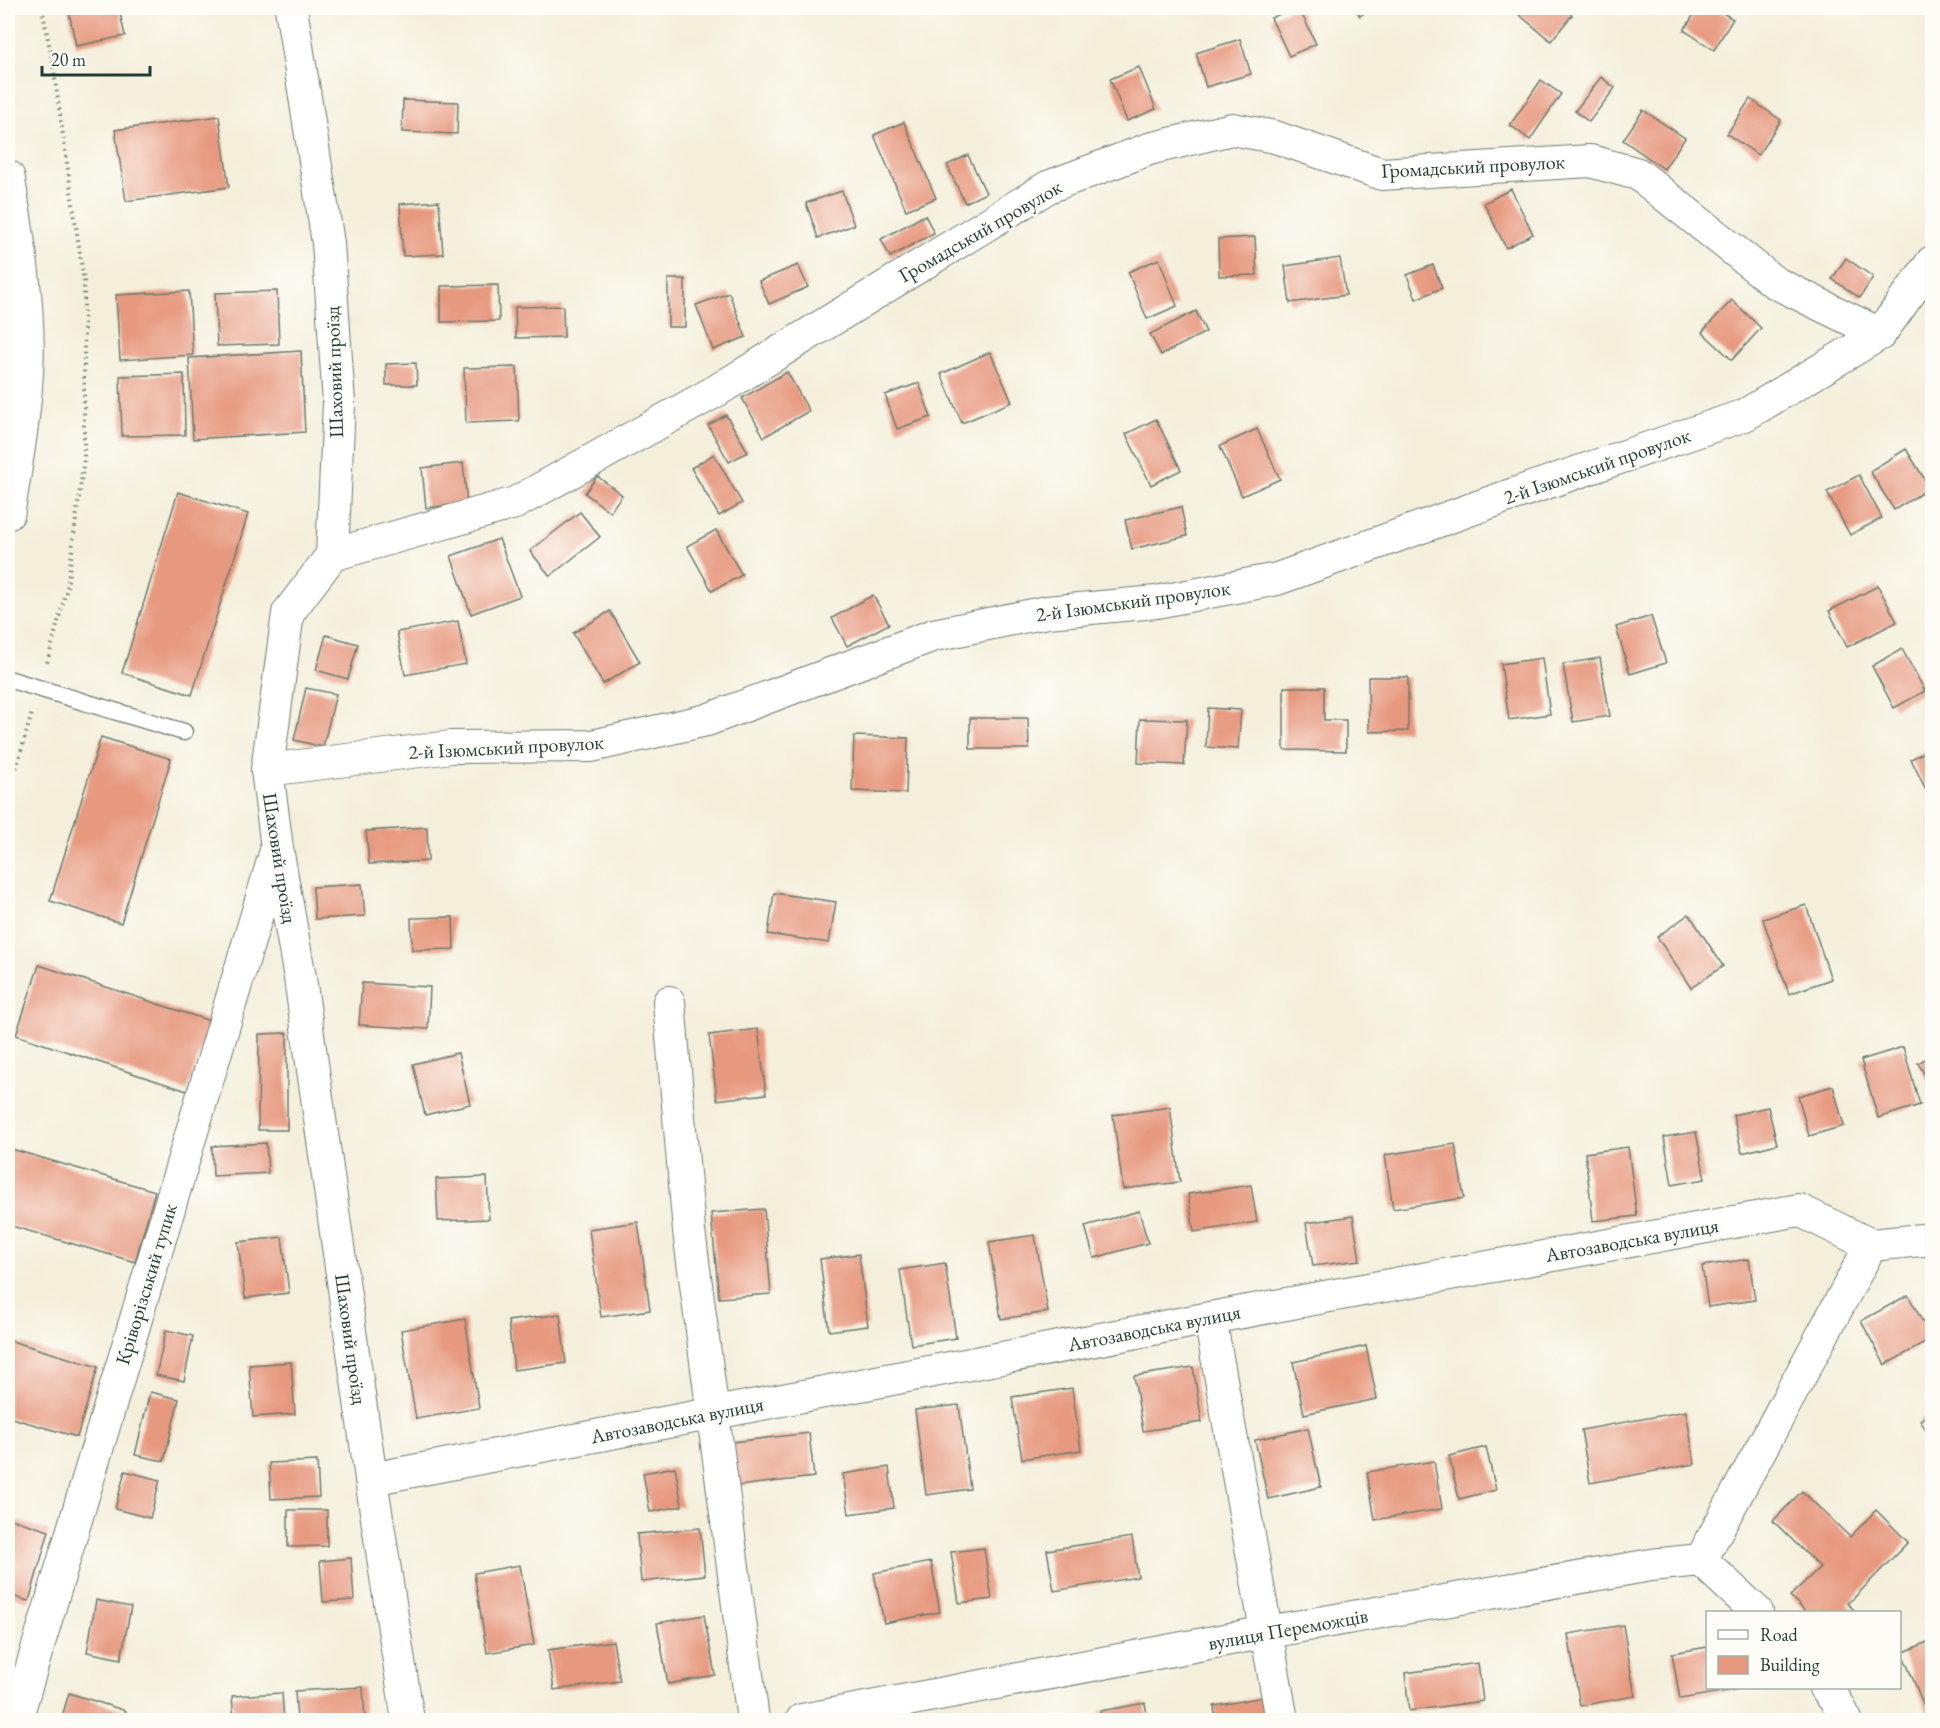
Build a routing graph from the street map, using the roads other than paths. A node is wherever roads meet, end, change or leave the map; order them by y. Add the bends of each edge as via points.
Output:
1 (291, 8) edge
2 (8, 177) edge
3 (1932, 262) edge
4 (1880, 334) junction
5 (8, 513) edge
6 (332, 555) junction
7 (8, 679) edge
8 (184, 732) dead end
9 (267, 770) junction
10 (277, 848) junction
11 (669, 1002) dead end
12 (1932, 1239) edge
13 (1871, 1245) junction
14 (1210, 1318) junction
15 (712, 1413) junction
16 (371, 1479) junction
17 (1701, 1560) junction
18 (1756, 1611) edge
19 (1267, 1632) junction
20 (1826, 1689) edge
21 (16, 1720) edge
22 (408, 1720) edge
23 (753, 1720) edge
24 (802, 1720) edge
25 (1282, 1720) edge
26 (1846, 1720) edge

1 - 6 street, Шаховий проїзд via 328,243 339,403
2 - 5 main road via 24,295 27,362
3 - 4 street, 2-й Ізюмський провулок
4 - 6 street, Громадський провулок via 1774,282 1638,174 1590,161 1382,174 1275,137 1232,129 1149,149 1048,187 716,391 515,503
4 - 9 street, 2-й Ізюмський провулок via 1745,415 1277,579 1156,602 1047,612 934,635 707,720 592,746 451,747
6 - 9 street, Шаховий проїзд via 288,613
7 - 8 lane
9 - 10 street, Шаховий проїзд
10 - 16 street, Шаховий проїзд via 300,978
10 - 21 street, Кріворізський тупик
11 - 15 street via 689,1231
12 - 13 street
13 - 14 street, Автозаводська вулиця via 1799,1210
13 - 17 street
14 - 15 street, Автозаводська вулиця
14 - 19 street
15 - 16 street, Автозаводська вулиця
15 - 23 street
16 - 22 street, Шаховий проїзд
17 - 18 street
17 - 19 street, вулиця Переможців via 1651,1565
19 - 24 street, вулиця Переможців
19 - 25 street
20 - 26 street

